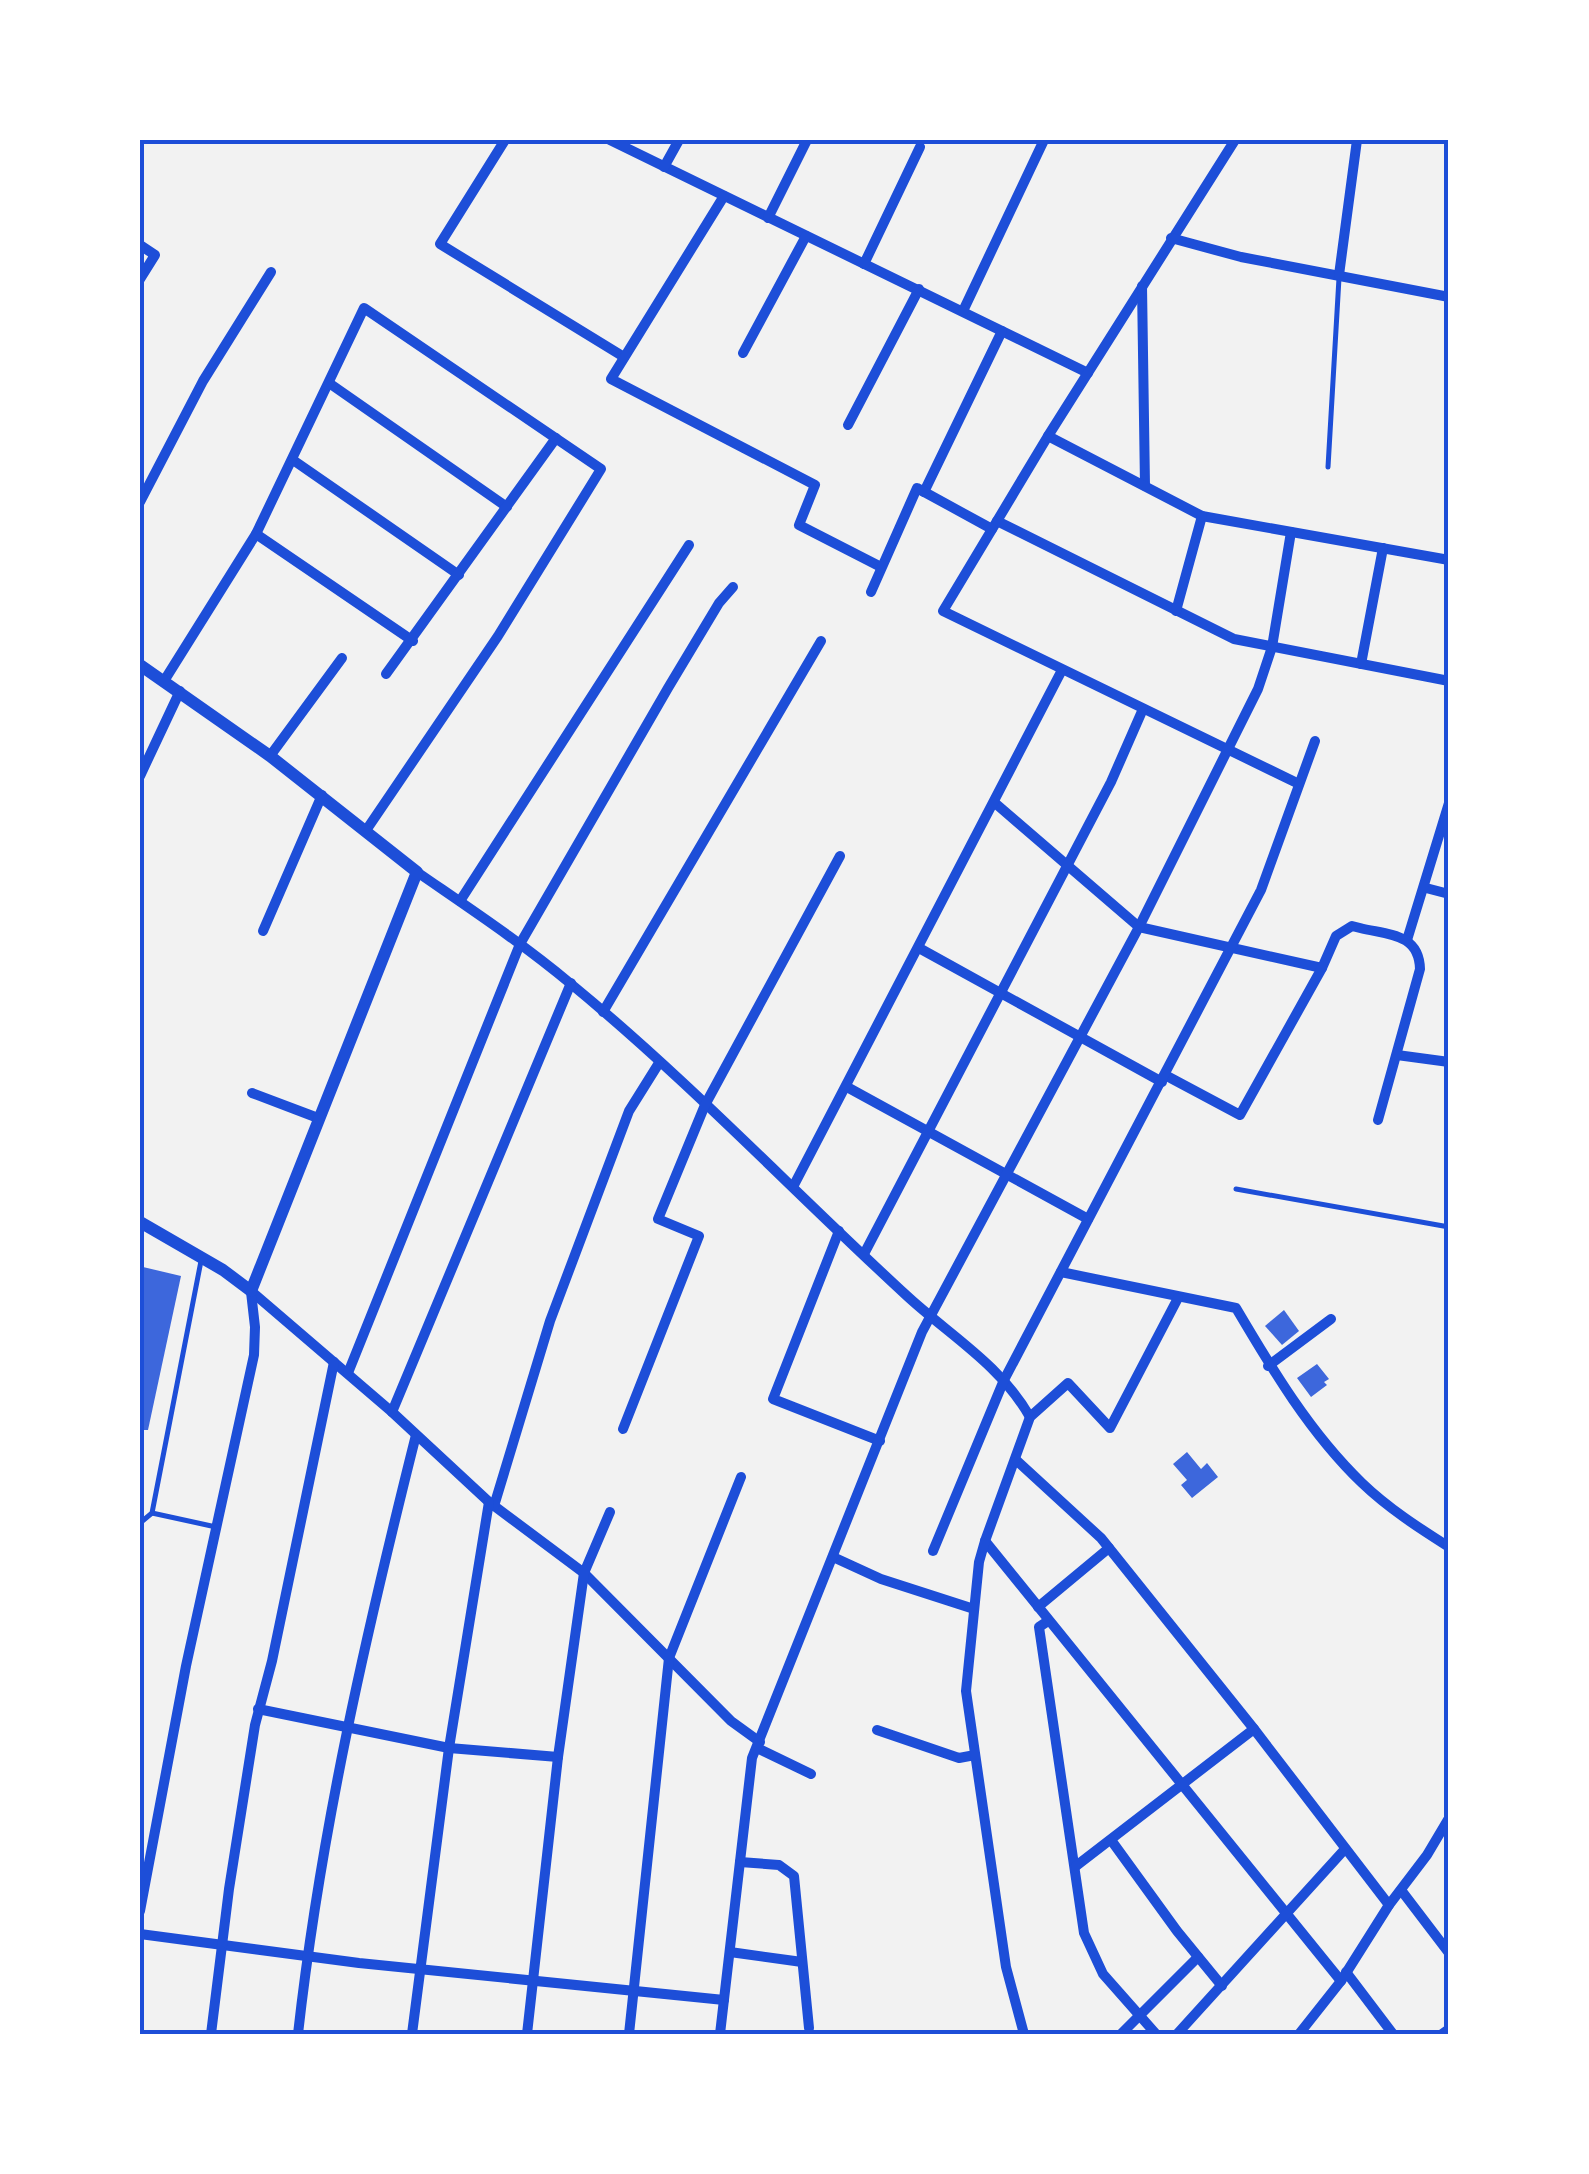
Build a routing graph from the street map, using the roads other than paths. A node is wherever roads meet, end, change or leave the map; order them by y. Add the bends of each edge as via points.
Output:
1 (505, 140) edge
2 (610, 140) edge
3 (678, 140) edge
4 (807, 140) edge
5 (1044, 140) edge
6 (1235, 140) edge
7 (1357, 140) edge
8 (920, 147) dead end
9 (664, 167) junction
10 (724, 196) junction
11 (768, 218) junction
12 (806, 236) junction
13 (1171, 238) junction
14 (140, 245) edge
15 (864, 264) junction
16 (271, 272) dead end
17 (1339, 275) junction
18 (140, 279) edge
19 (1142, 285) junction
20 (919, 289) junction
21 (1449, 298) edge
22 (963, 311) junction
23 (1002, 331) junction
24 (742, 353) dead end
25 (624, 357) junction
26 (1088, 373) junction
27 (329, 384) junction
28 (848, 425) dead end
29 (1048, 436) junction
30 (556, 438) junction
31 (293, 460) junction
32 (1328, 467) dead end
33 (1145, 486) junction
34 (924, 492) junction
35 (140, 502) edge
36 (508, 508) junction
37 (1202, 516) junction
38 (994, 525) junction
39 (1291, 532) junction
40 (256, 534) junction
41 (689, 545) dead end
42 (1383, 548) junction
43 (1449, 560) edge
44 (881, 568) junction
45 (459, 575) junction
46 (733, 587) dead end
47 (870, 592) dead end
48 (1176, 610) junction
49 (821, 640) dead end
50 (412, 641) junction
51 (1272, 646) junction
52 (342, 658) dead end
53 (1361, 664) junction
54 (140, 665) edge
55 (1062, 670) junction
56 (386, 674) dead end
57 (1448, 678) edge
58 (164, 681) junction
59 (180, 691) junction
60 (1142, 709) junction
61 (1314, 741) dead end
62 (1228, 750) junction
63 (270, 756) junction
64 (140, 776) edge
65 (1297, 783) junction
66 (322, 795) junction
67 (995, 803) junction
68 (1449, 803) edge
69 (367, 829) junction
70 (840, 856) dead end
71 (1068, 865) junction
72 (417, 872) junction
73 (1426, 888) junction
74 (1449, 894) edge
75 (460, 901) junction
76 (1139, 927) junction
77 (263, 931) dead end
78 (1408, 940) junction
79 (520, 944) junction
80 (1233, 946) junction
81 (918, 948) junction
82 (1322, 968) junction
83 (570, 983) junction
84 (1001, 993) junction
85 (604, 1012) junction
86 (1080, 1036) junction
87 (1397, 1055) junction
88 (659, 1062) junction
89 (1449, 1062) edge
90 (1164, 1078) junction
91 (847, 1087) junction
92 (252, 1092) dead end
93 (704, 1105) junction
94 (318, 1118) junction
95 (1378, 1120) dead end
96 (928, 1132) junction
97 (1007, 1176) junction
98 (794, 1185) junction
99 (1236, 1190) dead end
100 (1088, 1219) junction
101 (140, 1222) edge
102 (1449, 1227) edge
103 (839, 1231) junction
104 (864, 1254) junction
105 (202, 1258) junction
106 (1061, 1272) junction
107 (251, 1291) junction
108 (1178, 1298) junction
109 (932, 1318) junction
110 (1331, 1319) dead end
111 (334, 1362) junction
112 (1268, 1366) junction
113 (348, 1373) junction
114 (1004, 1380) junction
115 (392, 1412) junction
116 (1030, 1417) junction
117 (623, 1429) dead end
118 (416, 1434) junction
119 (880, 1441) junction
120 (1016, 1460) junction
121 (741, 1476) dead end
122 (491, 1504) junction
123 (610, 1512) dead end
124 (152, 1513) junction
125 (140, 1523) edge
126 (216, 1527) junction
127 (985, 1541) junction
128 (1449, 1547) edge
129 (1109, 1548) junction
130 (933, 1551) dead end
131 (833, 1557) junction
132 (584, 1573) junction
133 (1038, 1606) junction
134 (974, 1609) junction
135 (1048, 1621) junction
136 (669, 1658) junction
137 (258, 1709) junction
138 (1254, 1728) junction
139 (345, 1729) junction
140 (876, 1730) dead end
141 (758, 1745) junction
142 (449, 1748) junction
143 (974, 1755) junction
144 (558, 1757) junction
145 (811, 1774) dead end
146 (1181, 1784) junction
147 (1449, 1818) edge
148 (1112, 1840) junction
149 (1345, 1849) junction
150 (740, 1862) junction
151 (1076, 1866) junction
152 (1401, 1890) junction
153 (1388, 1904) junction
154 (140, 1911) edge
155 (1286, 1917) junction
156 (140, 1934) edge
157 (222, 1944) junction
158 (730, 1952) junction
159 (1449, 1953) edge
160 (307, 1954) junction
161 (1198, 1957) junction
162 (802, 1962) junction
163 (421, 1969) junction
164 (1344, 1976) junction
165 (533, 1982) junction
166 (1222, 1986) junction
167 (633, 1991) junction
168 (724, 2000) junction
169 (1139, 2015) junction
170 (809, 2028) dead end
171 (1449, 2028) edge
172 (212, 2034) edge
173 (298, 2034) edge
174 (412, 2034) edge
175 (527, 2034) edge
176 (629, 2034) edge
177 (720, 2034) edge
178 (1024, 2034) edge
179 (1121, 2034) edge
180 (1156, 2034) edge
181 (1177, 2034) edge
182 (1299, 2034) edge
183 (1393, 2034) edge
184 (1442, 2034) edge

1 - 25 street via 440,244
2 - 9 street
3 - 9 street
4 - 11 street
5 - 22 street
6 - 13 street
7 - 17 street
8 - 15 street
9 - 10 street
10 - 11 street
10 - 25 street
11 - 12 street
12 - 15 street
12 - 24 street
13 - 17 street
13 - 19 street
14 - 18 street via 155,255
15 - 20 street
16 - 35 street via 202,381
17 - 21 street
17 - 32 lane
19 - 26 street
19 - 33 street
20 - 22 street
20 - 28 street
22 - 23 street
23 - 26 street
23 - 34 street
25 - 44 street via 611,379 815,485 799,524
26 - 29 street
27 - 30 street via 364,308
27 - 31 street
27 - 36 street
29 - 33 street
29 - 38 street
30 - 36 street
30 - 69 street via 601,469
31 - 40 street
31 - 45 street
33 - 37 street
34 - 38 street
34 - 44 street via 916,488
36 - 45 street
37 - 39 street
37 - 48 street
38 - 48 street
38 - 55 street via 943,611
39 - 42 street
39 - 51 street
40 - 50 street
40 - 58 street
41 - 75 street
42 - 43 street
42 - 53 street
44 - 47 street
45 - 50 street
46 - 79 street
48 - 51 street via 1234,639
49 - 85 street
50 - 56 street
51 - 53 street
51 - 62 street
52 - 63 street
53 - 57 street
54 - 58 street
55 - 60 street
55 - 67 street
58 - 59 street
59 - 63 street
59 - 64 street
60 - 62 street
60 - 71 street
61 - 65 street
62 - 65 street
62 - 76 street
63 - 66 street
65 - 80 street
66 - 69 street
66 - 77 street
67 - 71 street
67 - 81 street
68 - 73 street
69 - 72 street
70 - 93 street
71 - 76 street
71 - 84 street
72 - 75 street
72 - 94 street
73 - 74 street
73 - 78 street
75 - 79 street
76 - 80 street
76 - 86 street
78 - 82 street via 1352,926 1336,936
78 - 87 street via 1420,969
79 - 83 street
79 - 113 street
80 - 82 street
80 - 90 street
81 - 84 street
81 - 91 street
82 - 90 street via 1240,1115
83 - 85 street
83 - 115 street
84 - 86 street
84 - 96 street
85 - 88 street
86 - 90 street
86 - 97 street
87 - 89 street
87 - 95 street
88 - 93 street
88 - 122 street via 629,1111 550,1320
90 - 100 street
91 - 96 street
91 - 98 street
92 - 94 street
93 - 98 street
93 - 117 street via 658,1219 699,1236
94 - 107 street
96 - 97 street
96 - 104 street
97 - 100 street
97 - 109 street
98 - 103 street
99 - 102 lane
100 - 106 street
101 - 105 street
103 - 104 street
103 - 119 street via 773,1399
104 - 109 street
105 - 107 street
105 - 124 lane
106 - 108 street
106 - 114 street
107 - 111 street
107 - 126 street via 254,1355
108 - 112 street via 1236,1308
108 - 116 street via 1110,1428 1068,1383
109 - 114 street
109 - 119 street
110 - 112 street
111 - 113 street
111 - 137 street
112 - 128 street via 1362,1483
113 - 115 street
114 - 116 street
114 - 130 street
115 - 118 street
116 - 120 street
118 - 122 street
118 - 139 street
119 - 131 street
120 - 127 street
120 - 129 street
121 - 136 street
122 - 132 street
122 - 142 street
123 - 132 street
124 - 125 lane
124 - 126 lane
126 - 154 street
127 - 133 street
127 - 134 street
129 - 133 street
129 - 138 street
131 - 134 street
131 - 141 street
132 - 136 street
132 - 144 street
133 - 135 street
134 - 143 street via 966,1691
135 - 146 street
135 - 151 street via 1039,1628
136 - 141 street
136 - 167 street
137 - 139 street
137 - 157 street
138 - 146 street
138 - 149 street
139 - 142 street
139 - 160 street
140 - 143 street via 959,1758
141 - 145 street
141 - 150 street
142 - 144 street
142 - 163 street
143 - 178 street via 1006,1967
144 - 165 street
146 - 148 street
146 - 155 street
147 - 152 street
148 - 151 street
148 - 161 street
149 - 153 street
149 - 155 street
150 - 158 street
150 - 162 street via 779,1865 794,1876
151 - 169 street via 1084,1933 1103,1974
152 - 153 street
152 - 159 street
153 - 164 street
155 - 164 street
155 - 166 street
156 - 157 street
157 - 160 street
157 - 172 street
158 - 162 street
158 - 168 street
160 - 163 street
160 - 173 street
161 - 166 street
161 - 169 street
162 - 170 street
163 - 165 street
163 - 174 street
164 - 182 street
164 - 183 street
165 - 167 street
165 - 175 street
166 - 181 street
167 - 168 street
167 - 176 street
168 - 177 street
169 - 179 street
169 - 180 street
171 - 184 street

